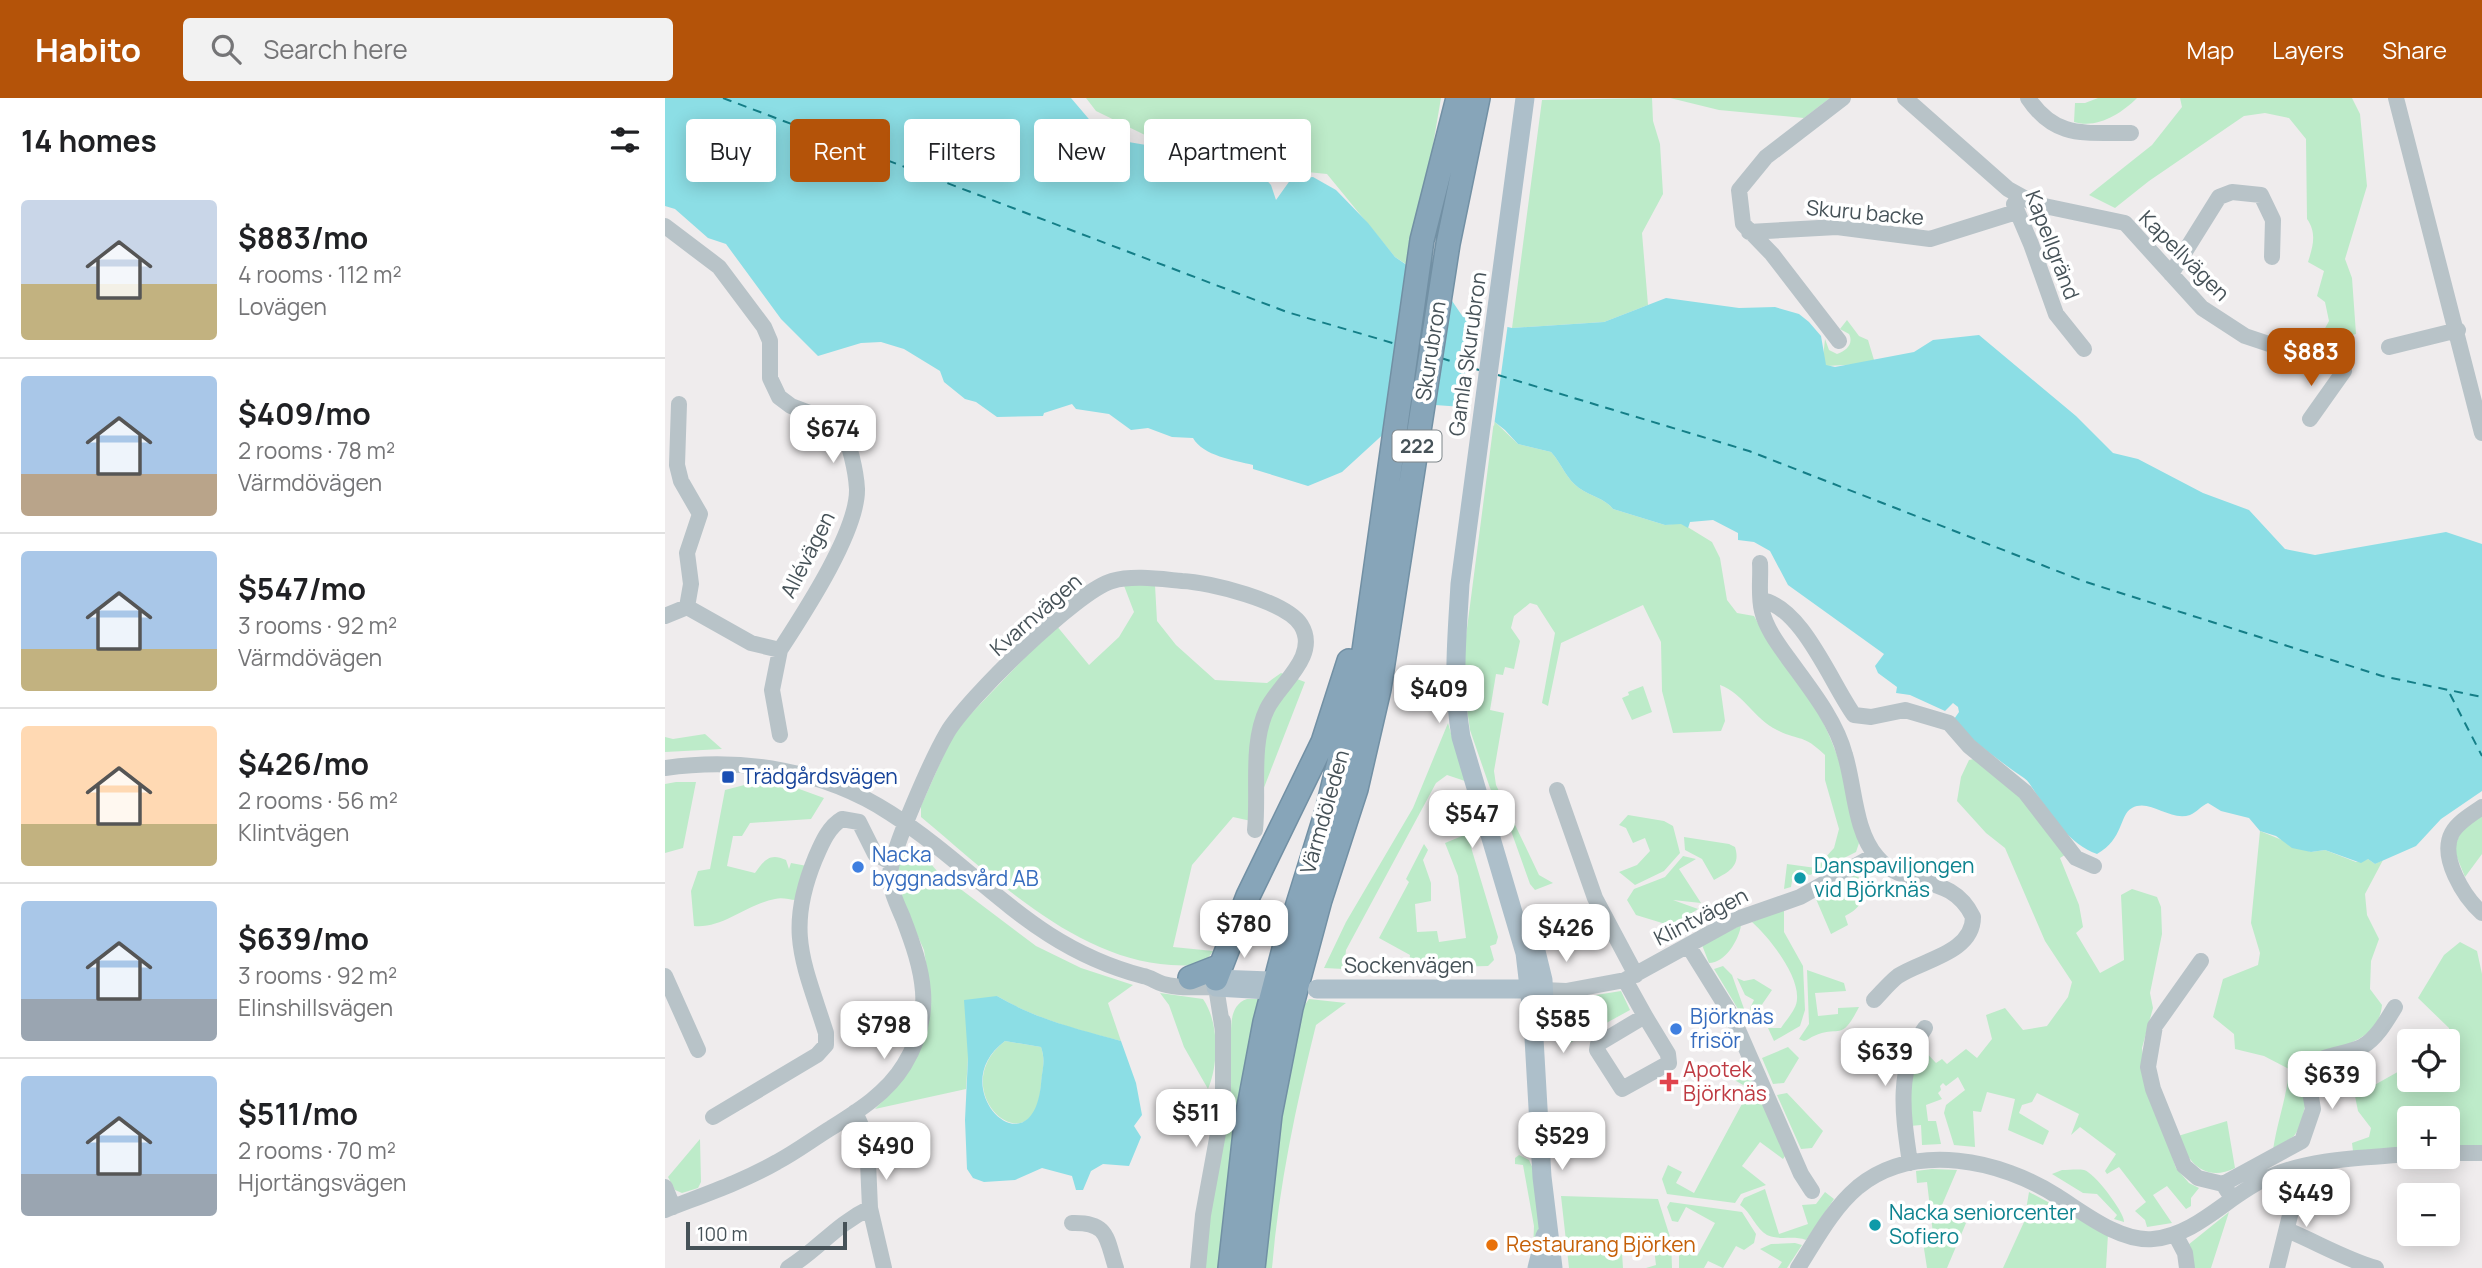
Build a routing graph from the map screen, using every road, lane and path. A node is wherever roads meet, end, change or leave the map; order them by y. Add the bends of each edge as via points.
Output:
1 (1447, 98) edge
2 (1458, 98) edge
3 (1478, 98) edge
4 (1489, 98) edge
5 (1525, 98) edge
6 (1843, 98) edge
7 (1905, 98) edge
8 (2028, 98) edge
9 (2396, 98) edge
10 (2131, 133) dead end
11 (2008, 189) junction
12 (2016, 212) junction
13 (665, 226) edge
14 (1749, 232) junction
15 (1422, 240) junction
16 (1448, 244) junction
17 (2272, 257) dead end
18 (2171, 274) junction
19 (2458, 330) junction
20 (1839, 341) dead end
21 (2389, 347) dead end
22 (2084, 349) dead end
23 (679, 404) dead end
24 (2310, 419) dead end
25 (2482, 433) edge
26 (1760, 563) dead end
27 (1761, 600) junction
28 (687, 607) junction
29 (665, 616) edge
30 (1368, 645) junction
31 (781, 650) junction
32 (780, 735) dead end
33 (665, 768) edge
34 (1557, 790) dead end
35 (2482, 807) edge
36 (907, 825) junction
37 (1255, 830) dead end
38 (1875, 855) junction
39 (891, 863) junction
40 (2094, 866) dead end
41 (2482, 913) edge
42 (1689, 947) junction
43 (2201, 961) dead end
44 (665, 976) edge
45 (1148, 977) junction
46 (1630, 977) junction
47 (1190, 978) joint
48 (1221, 981) junction
49 (1318, 984) dead end
50 (1536, 984) junction
51 (1269, 985) dead end
52 (1874, 1000) dead end
53 (2395, 1007) dead end
54 (1645, 1016) junction
55 (1925, 1028) dead end
56 (698, 1051) dead end
57 (855, 1112) junction
58 (713, 1117) dead end
59 (2460, 1153) edge
60 (2482, 1153) edge
61 (2397, 1155) edge
62 (1910, 1163) junction
63 (2298, 1183) dead end
64 (665, 1187) edge
65 (1261, 1189) junction
66 (1812, 1191) dead end
67 (2227, 1191) junction
68 (870, 1208) junction
69 (669, 1209) edge
70 (1072, 1223) dead end
71 (1547, 1228) junction
72 (2287, 1230) junction
73 (2175, 1234) junction
74 (2355, 1265) edge
75 (788, 1268) edge
76 (884, 1268) edge
77 (1116, 1268) edge
78 (1198, 1268) edge
79 (1230, 1268) edge
80 (1253, 1268) edge
81 (1260, 1268) edge
82 (1537, 1268) edge
83 (1553, 1268) edge
84 (1798, 1268) edge
85 (2187, 1268) edge
86 (2277, 1268) edge
87 (2376, 1268) edge

1 - 15 highway
2 - 15 highway, Skurubron / 222
3 - 16 highway, Skurubron / 222
4 - 16 highway
5 - 50 main road, Gamla Skurubron via 1454,658 1455,702 1473,785 1528,924
6 - 14 street via 1776,148 1739,190 1743,224
7 - 11 street, Kapellvägen
8 - 10 street via 2061,129
9 - 19 street
11 - 12 street, Kapellgränd
11 - 18 street, Kapellvägen via 2035,204 2125,223
12 - 14 street, Skuru backe via 1930,239 1836,227
12 - 22 street, Kapellgränd via 2056,314
13 - 31 street, Allévägen via 719,267 764,327 770,341 770,377 779,397 835,422 844,431 857,488 853,517
14 - 20 street via 1772,254
15 - 30 highway, Skurubron / 222
16 - 30 highway, Skurubron / 222
17 - 18 street via 2273,220 2261,195 2232,192 2219,197
18 - 24 street, Kapellvägen via 2202,308 2245,336 2275,346 2340,356 2344,371
19 - 21 street
19 - 25 street
23 - 28 street via 677,465 700,514 687,553 691,584
26 - 27 street
27 - 38 street via 1769,628 1817,699 1845,752 1865,836
27 - 40 street via 1776,605 1814,646 1854,715 1871,717 1905,710 1949,723 1969,746 2025,792 2075,858
28 - 29 street
28 - 31 street via 751,643
30 - 48 highway via 1240,915
30 - 65 highway, Värmdöleden / 222 via 1367,747 1291,1008
30 - 79 highway, Värmdöleden / 222 via 1265,1022 1246,1123
31 - 32 street, Allévägen via 772,690
33 - 36 street via 719,765 790,771 862,798
34 - 46 street via 1595,898
35 - 41 street via 2456,827 2449,850 2460,886
36 - 37 street, Kvarnvägen via 957,719 1092,591 1127,579 1216,586 1284,610 1301,625 1303,654 1273,698 1259,733
36 - 39 street, Kvarnvägen
36 - 45 street via 1065,947
38 - 42 street, Klintvägen via 1800,897 1734,920
38 - 52 street via 1894,869 1952,890 1965,902 1973,925 1967,937 1950,950 1899,976
39 - 57 street via 891,890 923,976 923,1013 903,1066 884,1090
39 - 58 street via 875,854 859,822 842,819 830,828 801,897 797,930 826,1045 817,1055
42 - 46 street, Klintvägen
42 - 66 street via 1738,1029
43 - 67 street via 2155,1026 2148,1067 2184,1166
44 - 56 street
45 - 47 street
45 - 48 street via 1163,984
46 - 50 street, Klintvägen via 1581,987
46 - 54 street
47 - 48 highway
48 - 51 main road
48 - 78 street via 1223,1105
49 - 50 main road, Sockenvägen
50 - 71 main road, Gamla Skurubron via 1545,1022 1539,1119
53 - 67 street via 2363,1046 2311,1066 2308,1080 2313,1109 2302,1142
54 - 54 street via 1598,1044 1597,1050 1622,1089 1669,1063
55 - 62 street via 1908,1052 1904,1083
57 - 68 street via 867,1139
57 - 69 street via 778,1162
59 - 60 street
61 - 67 street via 2304,1166
62 - 73 street via 1961,1162 2016,1173 2124,1234 2148,1239
62 - 84 street via 1883,1172 1847,1197
63 - 72 street
64 - 69 street
65 - 80 highway, Värmdöleden / 222
65 - 81 highway via 1265,1209
67 - 73 street via 2201,1220
68 - 75 street via 838,1225
68 - 76 street
70 - 77 street via 1104,1230
71 - 82 main road
71 - 83 main road
72 - 74 street via 2344,1254
72 - 86 street
73 - 85 street
74 - 87 street

